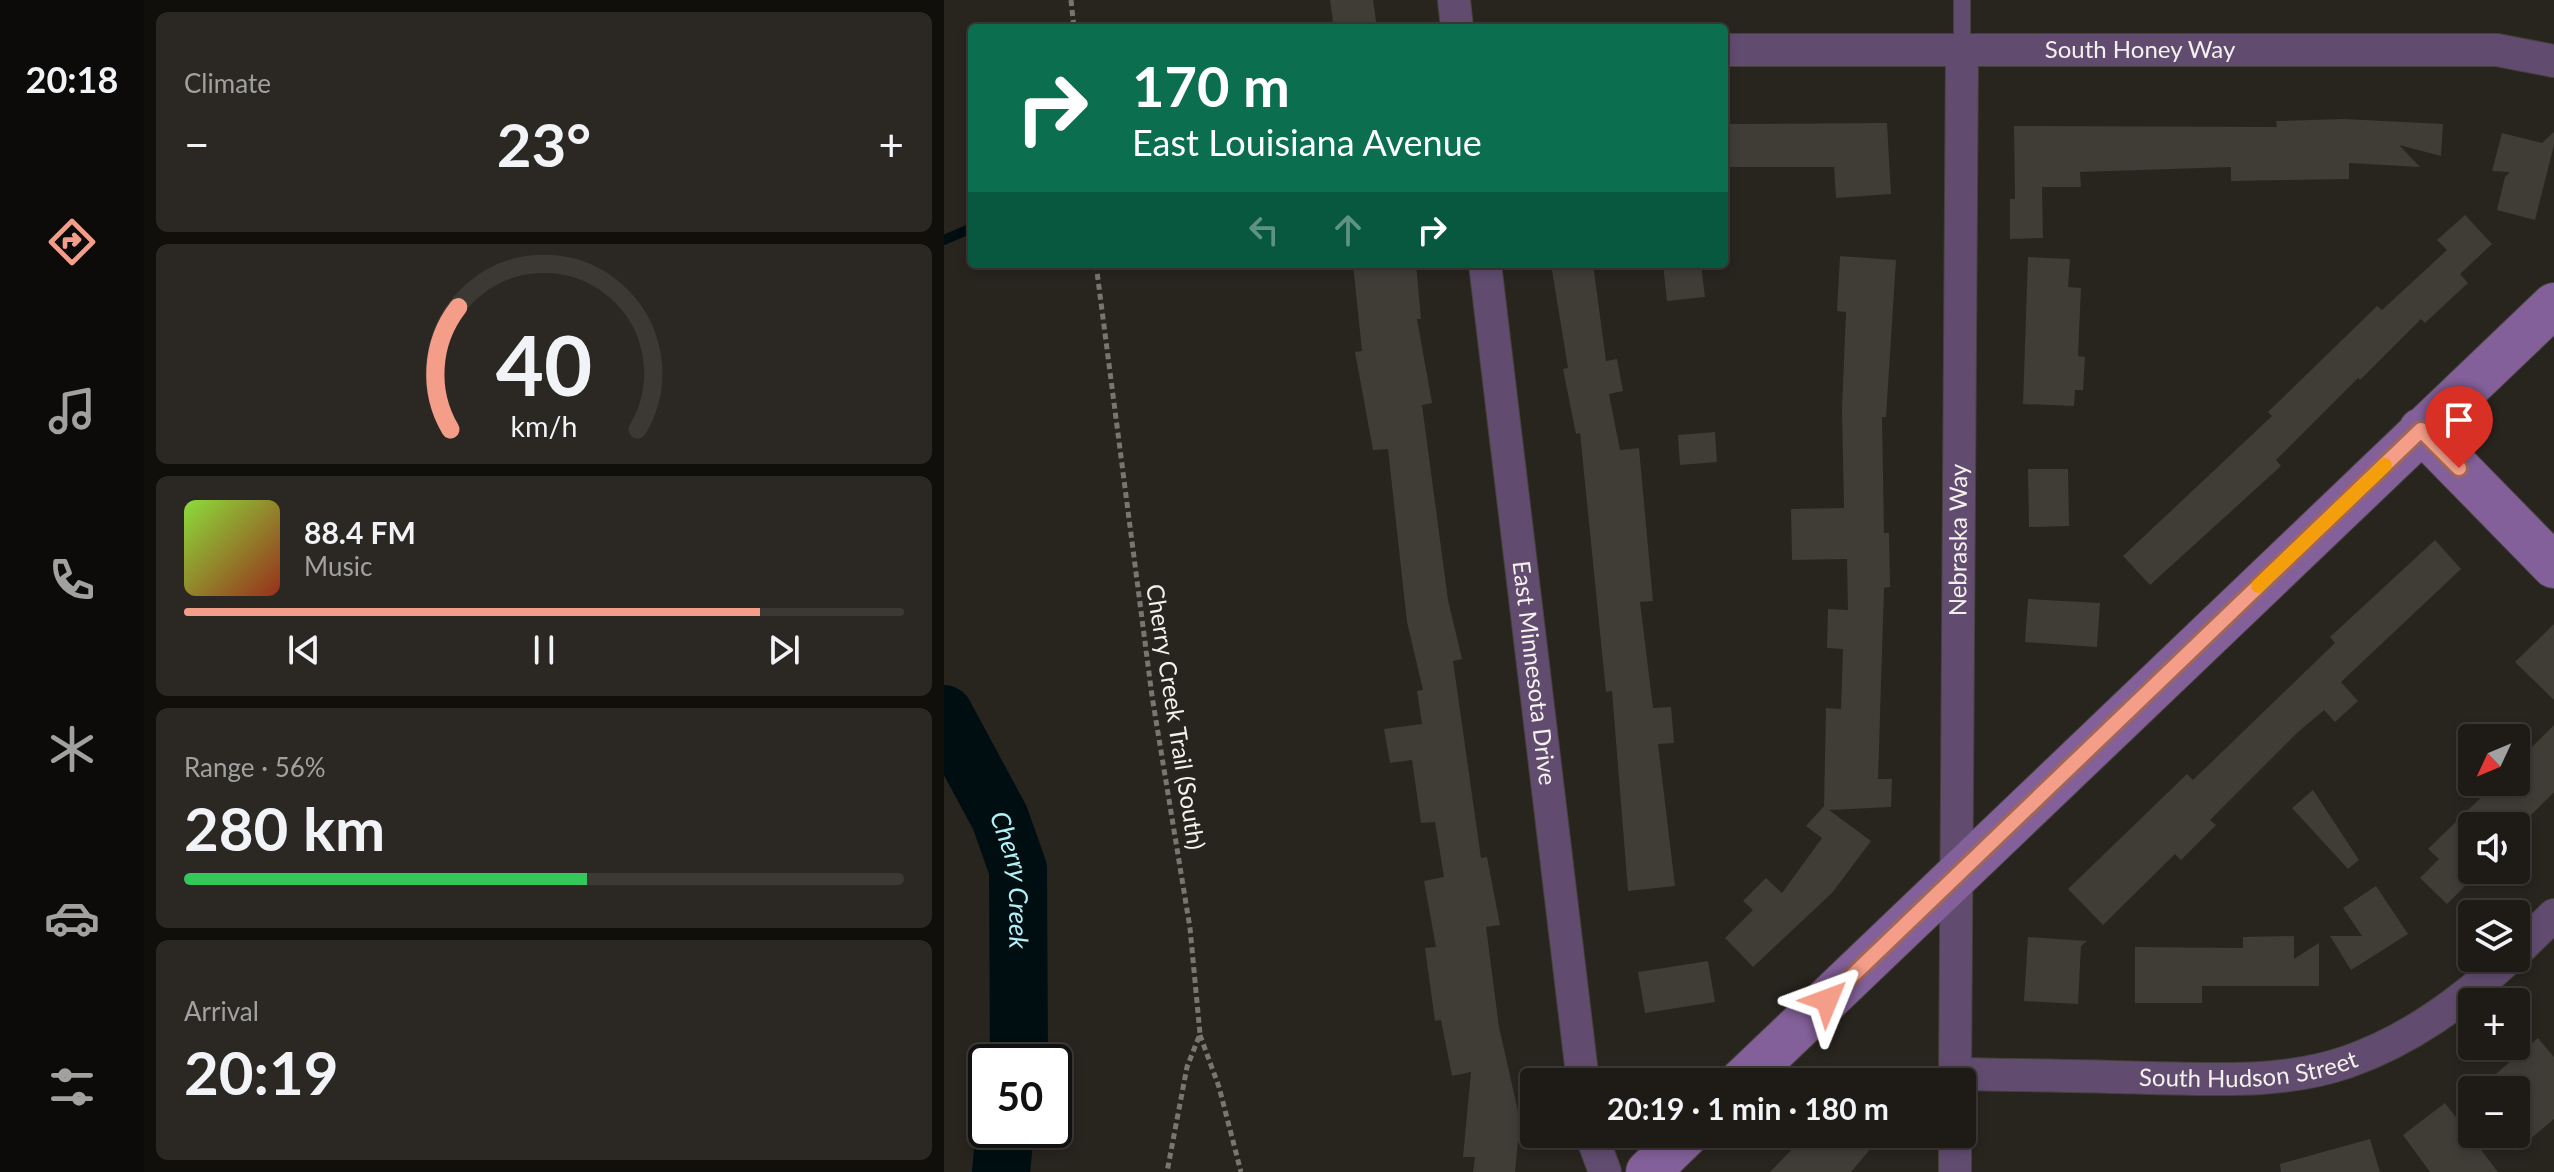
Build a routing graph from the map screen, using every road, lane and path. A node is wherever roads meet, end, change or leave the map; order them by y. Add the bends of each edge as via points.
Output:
1 (1071, 0) edge
2 (1454, 0) edge
3 (1962, 0) edge
4 (1074, 24) edge
5 (1457, 24) edge
6 (1962, 49) junction
7 (1728, 50) edge
8 (2554, 61) edge
9 (1097, 268) edge
10 (1485, 268) edge
11 (2554, 305) edge
12 (2421, 430) junction
13 (2554, 566) edge
14 (1955, 877) junction
15 (2554, 915) edge
16 (2530, 938) edge
17 (2492, 972) edge
18 (1200, 1034) junction
19 (1581, 1068) edge
20 (1756, 1068) edge
21 (1955, 1068) edge
22 (1976, 1078) edge
23 (1596, 1148) edge
24 (1673, 1148) edge
25 (1955, 1148) edge
26 (1167, 1172) edge
27 (1241, 1172) edge
28 (1605, 1172) edge
29 (1648, 1172) edge
30 (1955, 1172) edge

1 - 4 path
2 - 5 street
3 - 6 lane, Nebraska Way
6 - 7 street, South Honey Way
6 - 8 street, South Honey Way via 2497,50
6 - 14 street, Nebraska Way
9 - 18 path, Cherry Creek Trail (South) via 1152,696 1190,928
10 - 19 street, East Minnesota Drive
11 - 12 main road
12 - 13 main road
12 - 14 main road
14 - 20 main road
14 - 21 street, Nebraska Way
15 - 16 street
17 - 22 street, South Hudson Street via 2439,1017 2391,1044 2299,1074 2248,1079
18 - 26 path, Cherry Creek Trail (South) via 1187,1067
18 - 27 path
23 - 28 street
24 - 29 main road
25 - 30 street

